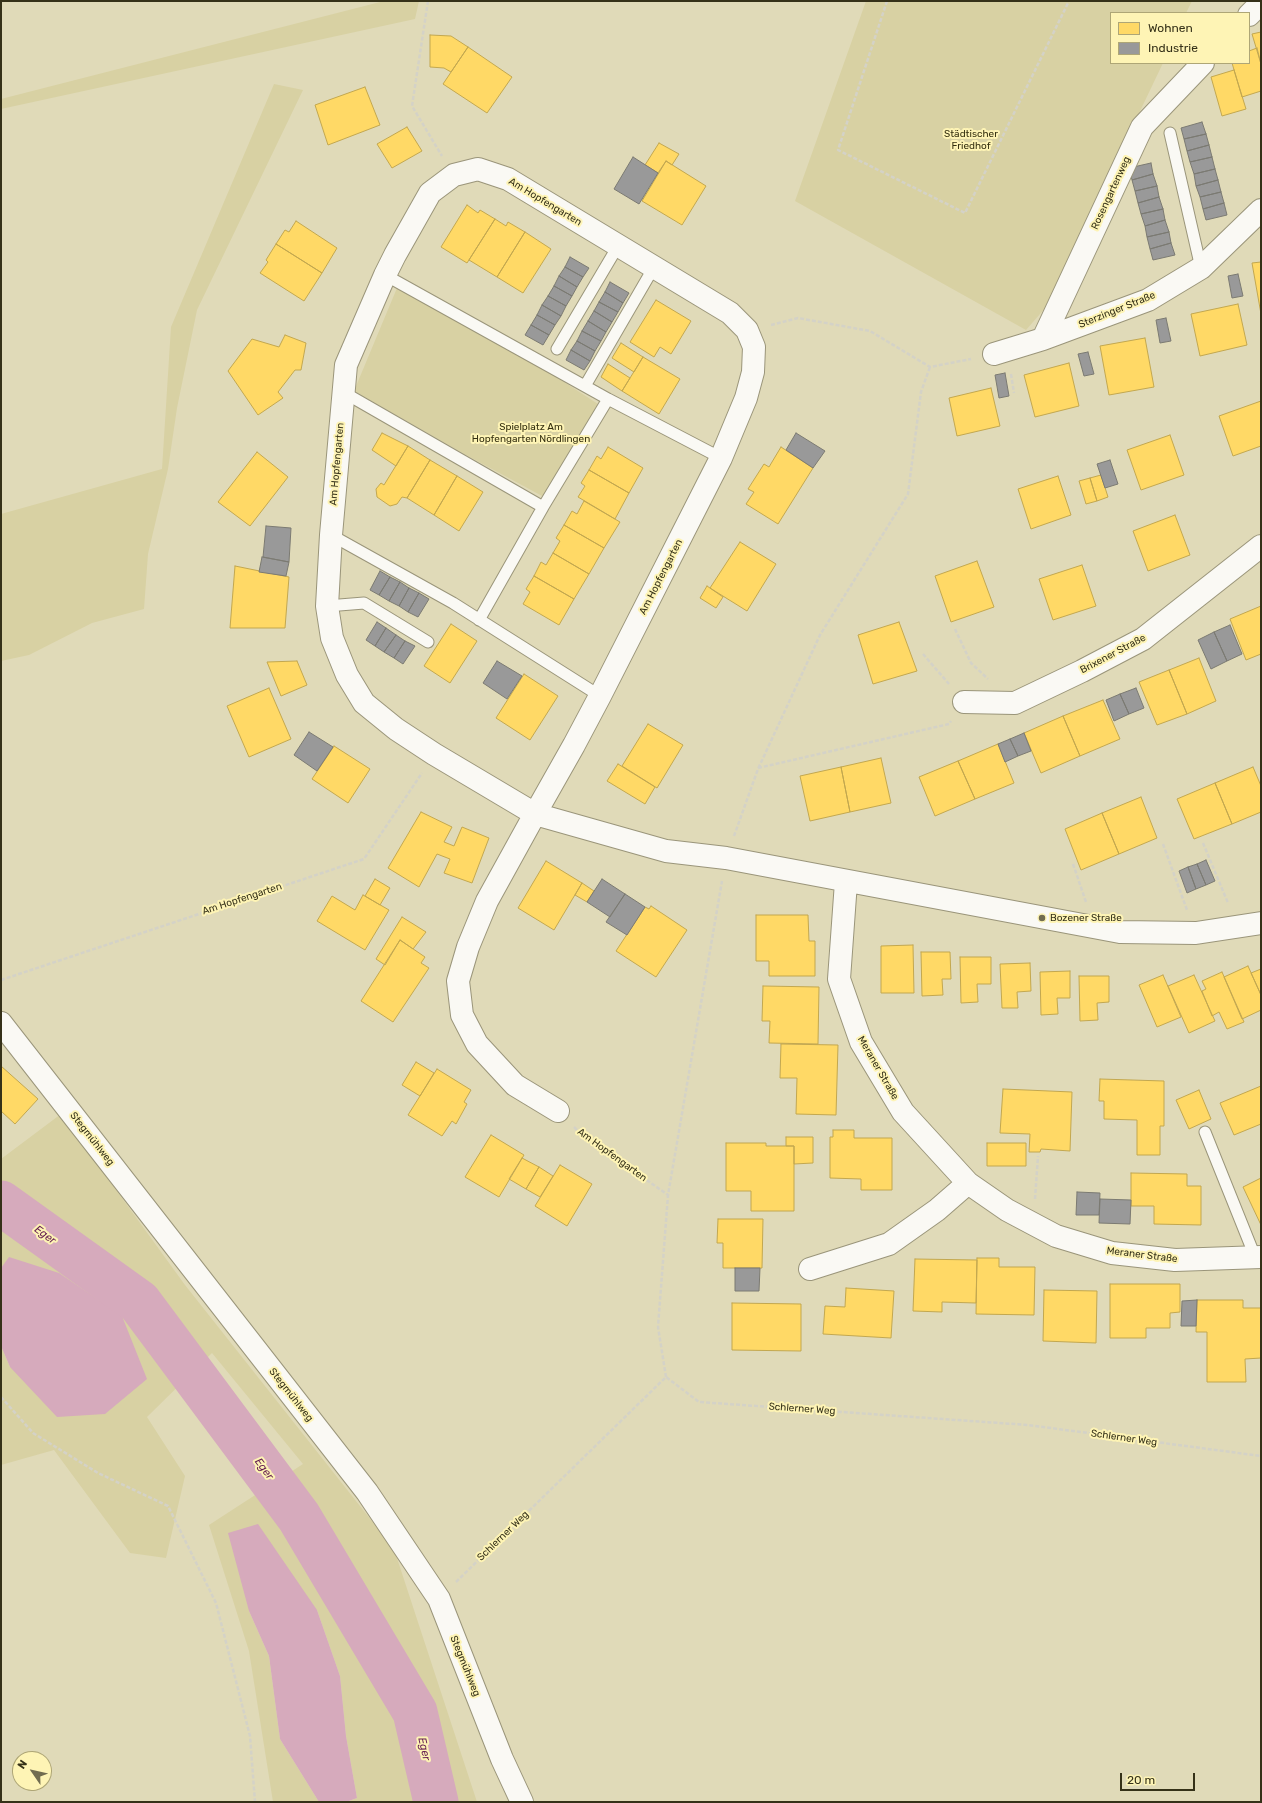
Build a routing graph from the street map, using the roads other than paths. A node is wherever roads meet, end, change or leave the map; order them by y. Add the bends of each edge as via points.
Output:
1 (1261, 3) edge
2 (1250, 15) edge
3 (1202, 64) edge
4 (1170, 134) dead end
5 (1261, 210) edge
6 (618, 246) junction
7 (654, 267) junction
8 (1201, 268) junction
9 (385, 275) junction
10 (1043, 339) junction
11 (557, 349) dead end
12 (994, 354) road end
13 (585, 386) junction
14 (343, 392) junction
15 (608, 399) junction
16 (721, 458) junction
17 (544, 507) junction
18 (331, 535) junction
19 (1261, 546) edge
20 (327, 606) junction
21 (479, 620) junction
22 (428, 642) dead end
23 (600, 696) junction
24 (964, 702) road end
25 (535, 814) junction
26 (846, 882) junction
27 (1261, 923) edge
28 (1, 1023) edge
29 (558, 1110) road end
30 (1206, 1132) dead end
31 (968, 1183) junction
32 (1258, 1258) edge
33 (810, 1269) dead end
34 (522, 1802) edge

1 - 2 street
3 - 10 street, Rosengartenweg via 1142,127
4 - 8 lane
5 - 8 street, Sterzinger Straße
6 - 7 street, Am Hopfengarten
6 - 9 street, Am Hopfengarten via 508,179 478,169 454,175 430,194
6 - 11 lane
7 - 13 lane
7 - 16 street, Am Hopfengarten via 730,313 747,330 754,347 753,372 746,398
8 - 10 street, Sterzinger Straße via 1148,300
9 - 13 lane
9 - 14 street, Am Hopfengarten via 346,365
10 - 12 street, Sterzinger Straße
13 - 15 lane
14 - 17 lane
14 - 18 street, Am Hopfengarten
15 - 16 lane
15 - 17 lane
16 - 23 street, Am Hopfengarten
17 - 21 lane
18 - 20 street, Am Hopfengarten
18 - 21 lane
19 - 24 street, Brixener Straße via 1144,639 1015,703
20 - 22 lane via 364,603
20 - 25 street, Am Hopfengarten via 332,638 347,675 364,703 434,754
21 - 23 lane
23 - 25 street, Am Hopfengarten
25 - 26 street, Am Hopfengarten via 666,851 726,858
25 - 29 street, Am Hopfengarten via 487,901 468,947 458,981 462,1015 477,1044 515,1085
26 - 27 street via 1120,932 1196,933
26 - 31 street, Meraner Straße via 838,979 861,1042 903,1112
28 - 34 street, Stegmühlweg via 367,1492 439,1599 502,1759
30 - 32 lane
31 - 32 street, Meraner Straße via 1006,1210 1056,1236 1112,1253 1175,1260
31 - 33 street via 937,1210 889,1244

